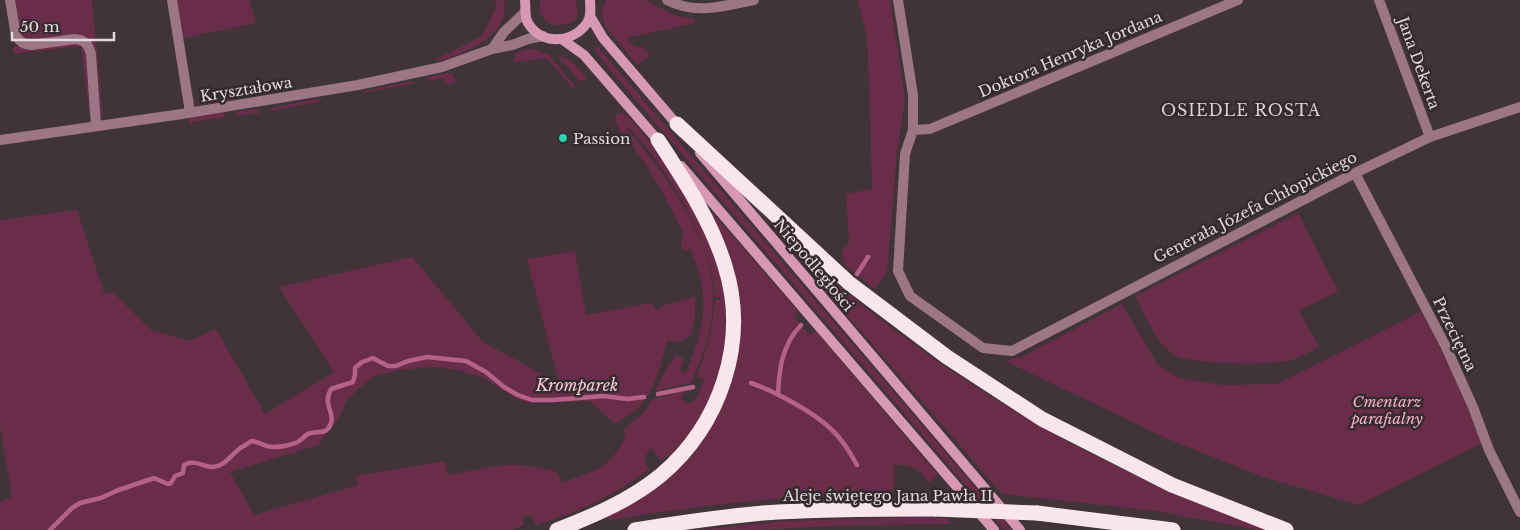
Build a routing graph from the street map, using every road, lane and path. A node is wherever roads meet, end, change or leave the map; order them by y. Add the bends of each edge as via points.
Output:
1 (10, 0) edge
2 (172, 0) edge
3 (525, 0) edge
4 (590, 0) edge
5 (667, 0) edge
6 (754, 0) edge
7 (898, 0) edge
8 (1238, 0) edge
9 (1380, 0) edge
10 (525, 12) junction
11 (590, 16) junction
12 (543, 36) junction
13 (563, 40) junction
14 (492, 49) junction
15 (1520, 107) edge
16 (190, 112) junction
17 (677, 124) junction
18 (96, 126) junction
19 (913, 130) junction
20 (1430, 137) junction
21 (0, 140) edge
22 (658, 140) junction
23 (1355, 173) junction
24 (1520, 512) edge
25 (557, 530) edge
26 (635, 530) edge
27 (994, 530) edge
28 (1020, 530) edge
29 (1172, 530) edge
30 (1286, 530) edge

1 - 18 street via 16,36 24,44 75,39 89,46
2 - 16 street
3 - 10 main road
4 - 11 main road
5 - 6 street via 694,9
7 - 19 street via 913,95
8 - 19 street, Doktora Henryka Jordana via 930,128
9 - 20 street, Jana Dekerta
10 - 12 main road via 528,23
10 - 14 street
11 - 13 main road via 586,24
11 - 17 main road, Niepodległości via 602,38
12 - 13 main road
12 - 14 street, Kryształowa
13 - 22 main road via 584,55
14 - 16 street, Kryształowa via 442,67 402,76
15 - 20 street, Generała Józefa Chłopickiego
16 - 18 street, Kryształowa
17 - 28 main road, Niepodległości
17 - 30 highway via 849,284 946,357 1042,419 1172,485
18 - 21 street, Kryształowa
19 - 23 street, Generała Józefa Chłopickiego via 906,154 898,271 910,296 983,348 1012,351
20 - 23 street, Generała Józefa Chłopickiego
22 - 25 highway via 703,213 726,267 733,302 730,359 718,398 703,428 665,471 622,501
22 - 27 main road
23 - 24 street, Przeciętna via 1445,345
26 - 29 highway, Aleje świętego Jana Pawła II, bridge via 764,513 935,509 1037,513

